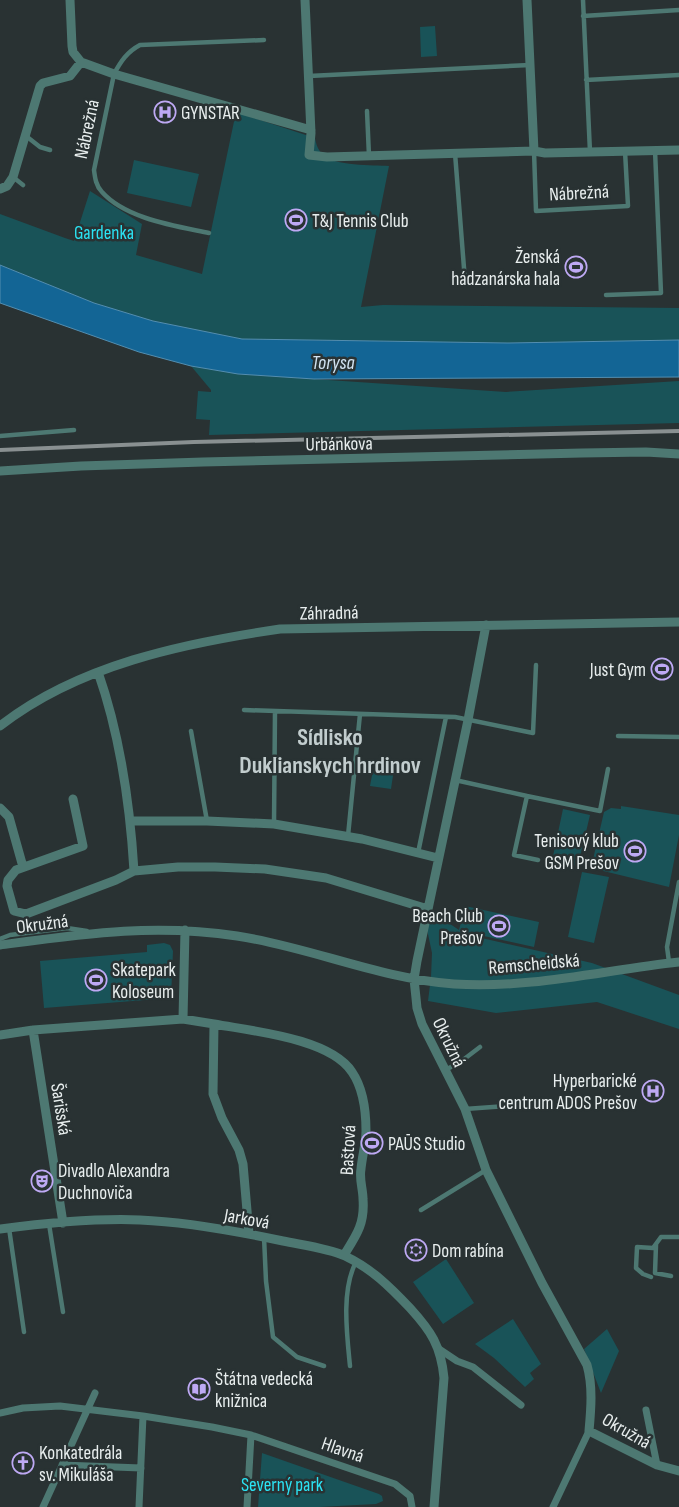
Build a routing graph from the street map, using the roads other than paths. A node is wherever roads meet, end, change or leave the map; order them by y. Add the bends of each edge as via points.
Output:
1 (70, 0) edge
2 (304, 0) edge
3 (527, 0) edge
4 (582, 0) edge
5 (679, 10) edge
6 (583, 16) junction
7 (264, 40) dead end
8 (81, 62) junction
9 (530, 65) junction
10 (114, 74) junction
11 (679, 75) edge
12 (308, 76) junction
13 (586, 80) junction
14 (367, 112) dead end
15 (311, 130) junction
16 (25, 135) junction
17 (50, 150) dead end
18 (655, 150) junction
19 (679, 150) edge
20 (534, 151) junction
21 (625, 151) junction
22 (590, 152) junction
23 (455, 153) junction
24 (369, 156) junction
25 (13, 177) junction
26 (23, 185) dead end
27 (0, 189) edge
28 (209, 233) dead end
29 (465, 281) dead end
30 (606, 295) dead end
31 (74, 430) dead end
32 (0, 436) edge
33 (679, 454) edge
34 (0, 471) edge
35 (679, 622) edge
36 (486, 625) junction
37 (536, 665) dead end
38 (98, 672) junction
39 (244, 710) dead end
40 (275, 711) junction
41 (360, 714) junction
42 (446, 717) junction
43 (468, 720) junction
44 (0, 726) edge
45 (191, 731) dead end
46 (618, 736) dead end
47 (679, 737) edge
48 (608, 769) dead end
49 (455, 780) junction
50 (527, 796) junction
51 (73, 799) dead end
52 (0, 808) edge
53 (207, 820) junction
54 (130, 821) junction
55 (274, 824) junction
56 (348, 836) junction
57 (418, 853) junction
58 (438, 858) junction
59 (538, 860) dead end
60 (23, 867) junction
61 (134, 871) junction
62 (679, 882) edge
63 (428, 909) junction
64 (185, 930) junction
65 (96, 932) junction
66 (0, 939) edge
67 (0, 945) edge
68 (679, 961) edge
69 (669, 962) junction
70 (656, 965) junction
71 (679, 968) edge
72 (414, 979) junction
73 (183, 1019) junction
74 (214, 1024) junction
75 (34, 1030) junction
76 (0, 1035) edge
77 (480, 1047) dead end
78 (445, 1070) junction
79 (551, 1103) dead end
80 (465, 1109) junction
81 (486, 1170) junction
82 (421, 1210) dead end
83 (63, 1222) junction
84 (48, 1224) junction
85 (4, 1229) edge
86 (249, 1234) junction
87 (264, 1237) junction
88 (679, 1237) edge
89 (656, 1245) junction
90 (344, 1255) junction
91 (356, 1262) junction
92 (651, 1276) dead end
93 (671, 1276) dead end
94 (63, 1312) dead end
95 (24, 1332) dead end
96 (439, 1349) junction
97 (324, 1366) dead end
98 (350, 1366) dead end
99 (95, 1393) dead end
100 (521, 1405) dead end
101 (88, 1409) junction
102 (646, 1410) dead end
103 (0, 1413) edge
104 (143, 1416) junction
105 (589, 1432) junction
106 (251, 1435) junction
107 (62, 1465) junction
108 (657, 1465) junction
109 (141, 1468) junction
110 (679, 1471) edge
111 (43, 1507) edge
112 (139, 1507) edge
113 (247, 1507) edge
114 (412, 1507) edge
115 (434, 1507) edge
116 (553, 1507) edge

1 - 8 street via 73,52
2 - 12 street, Nábrežná
3 - 9 street
4 - 6 lane
5 - 6 lane
6 - 13 lane
7 - 10 lane, Nábrežná via 140,45 121,60
8 - 10 street
8 - 16 street, Nábrežná via 70,76 40,86
9 - 12 lane
9 - 20 street
10 - 15 street
10 - 28 lane, Nábrežná via 94,170 101,191 142,218
11 - 13 lane
12 - 15 street, Nábrežná
13 - 22 lane
14 - 24 lane
15 - 24 street, Nábrežná via 309,155
16 - 17 lane via 40,147
16 - 25 street, Nábrežná
18 - 19 street, Nábrežná
18 - 21 street, Nábrežná
18 - 30 lane via 660,293
20 - 21 lane, Nábrežná via 536,211 628,206
20 - 22 street, Nábrežná
20 - 23 street, Nábrežná
21 - 22 street, Nábrežná
23 - 24 street, Nábrežná
23 - 29 lane
25 - 26 lane
25 - 27 street
31 - 32 lane
33 - 34 street, Urbánkova via 582,453 203,462
35 - 36 street, Záhradná
36 - 38 street, Záhradná via 280,630 185,646
36 - 43 street
37 - 43 lane via 533,733
38 - 44 street, Záhradná via 49,695
38 - 54 street via 113,723
39 - 40 lane
40 - 41 lane
40 - 55 lane
41 - 42 lane
41 - 56 lane
42 - 43 lane
42 - 57 lane
43 - 49 street
45 - 53 lane
46 - 47 lane
48 - 50 lane via 600,811
49 - 50 lane
49 - 58 street
50 - 59 lane via 514,855
51 - 60 street via 83,846
52 - 60 street via 9,817
53 - 54 street
53 - 55 street
54 - 61 street
55 - 56 street
56 - 57 street
57 - 58 street
58 - 63 street
60 - 61 street via 12,874 7,886 14,911 26,914
61 - 63 street via 215,867 283,871 326,878
62 - 69 lane via 667,947
63 - 72 street
64 - 65 street, Okružná
64 - 72 street, Okružná via 285,945
64 - 73 street
65 - 66 lane via 67,928
65 - 67 street, Okružná
68 - 69 street, Remscheidská
68 - 70 street, Remscheidská
69 - 70 street, Remscheidská
70 - 71 street, Remscheidská
70 - 72 street, Remscheidská via 521,984 484,985
72 - 78 street, Okružná via 422,1024
73 - 74 street, Baštová
73 - 75 street
74 - 86 street via 213,1094 243,1164
74 - 90 street, Baštová via 302,1042 341,1060 352,1072 365,1111 366,1133 360,1174 364,1213 361,1229
75 - 76 street
75 - 83 street, Šarišská
77 - 78 lane
78 - 80 street, Okružná
79 - 80 lane
80 - 81 street, Okružná
81 - 82 lane
81 - 105 street, Okružná via 587,1365 591,1390
83 - 84 street, Jarková
83 - 86 street, Jarková via 139,1220
84 - 85 street, Jarková
84 - 94 lane
85 - 95 lane, Jarková
86 - 87 street, Jarková
87 - 90 street, Jarková
87 - 97 lane via 273,1337 297,1357
88 - 89 lane via 661,1237
89 - 92 lane via 637,1248 636,1268
89 - 93 lane via 655,1273
90 - 91 street, Jarková
91 - 96 street, Jarková via 380,1278 400,1298 422,1322
91 - 98 lane via 347,1303
96 - 100 street, Jarková via 456,1361 473,1366
96 - 115 street, Jarková via 444,1378
99 - 101 street
101 - 103 street, Hlavná via 30,1407
101 - 104 street, Hlavná
101 - 107 street
102 - 108 street, Okružná
104 - 106 street, Hlavná
104 - 109 street
105 - 108 street, Okružná
105 - 116 street
106 - 113 street
106 - 114 street, Hlavná via 395,1484 410,1496
107 - 109 street
107 - 111 street
108 - 110 street, Okružná
109 - 112 street

